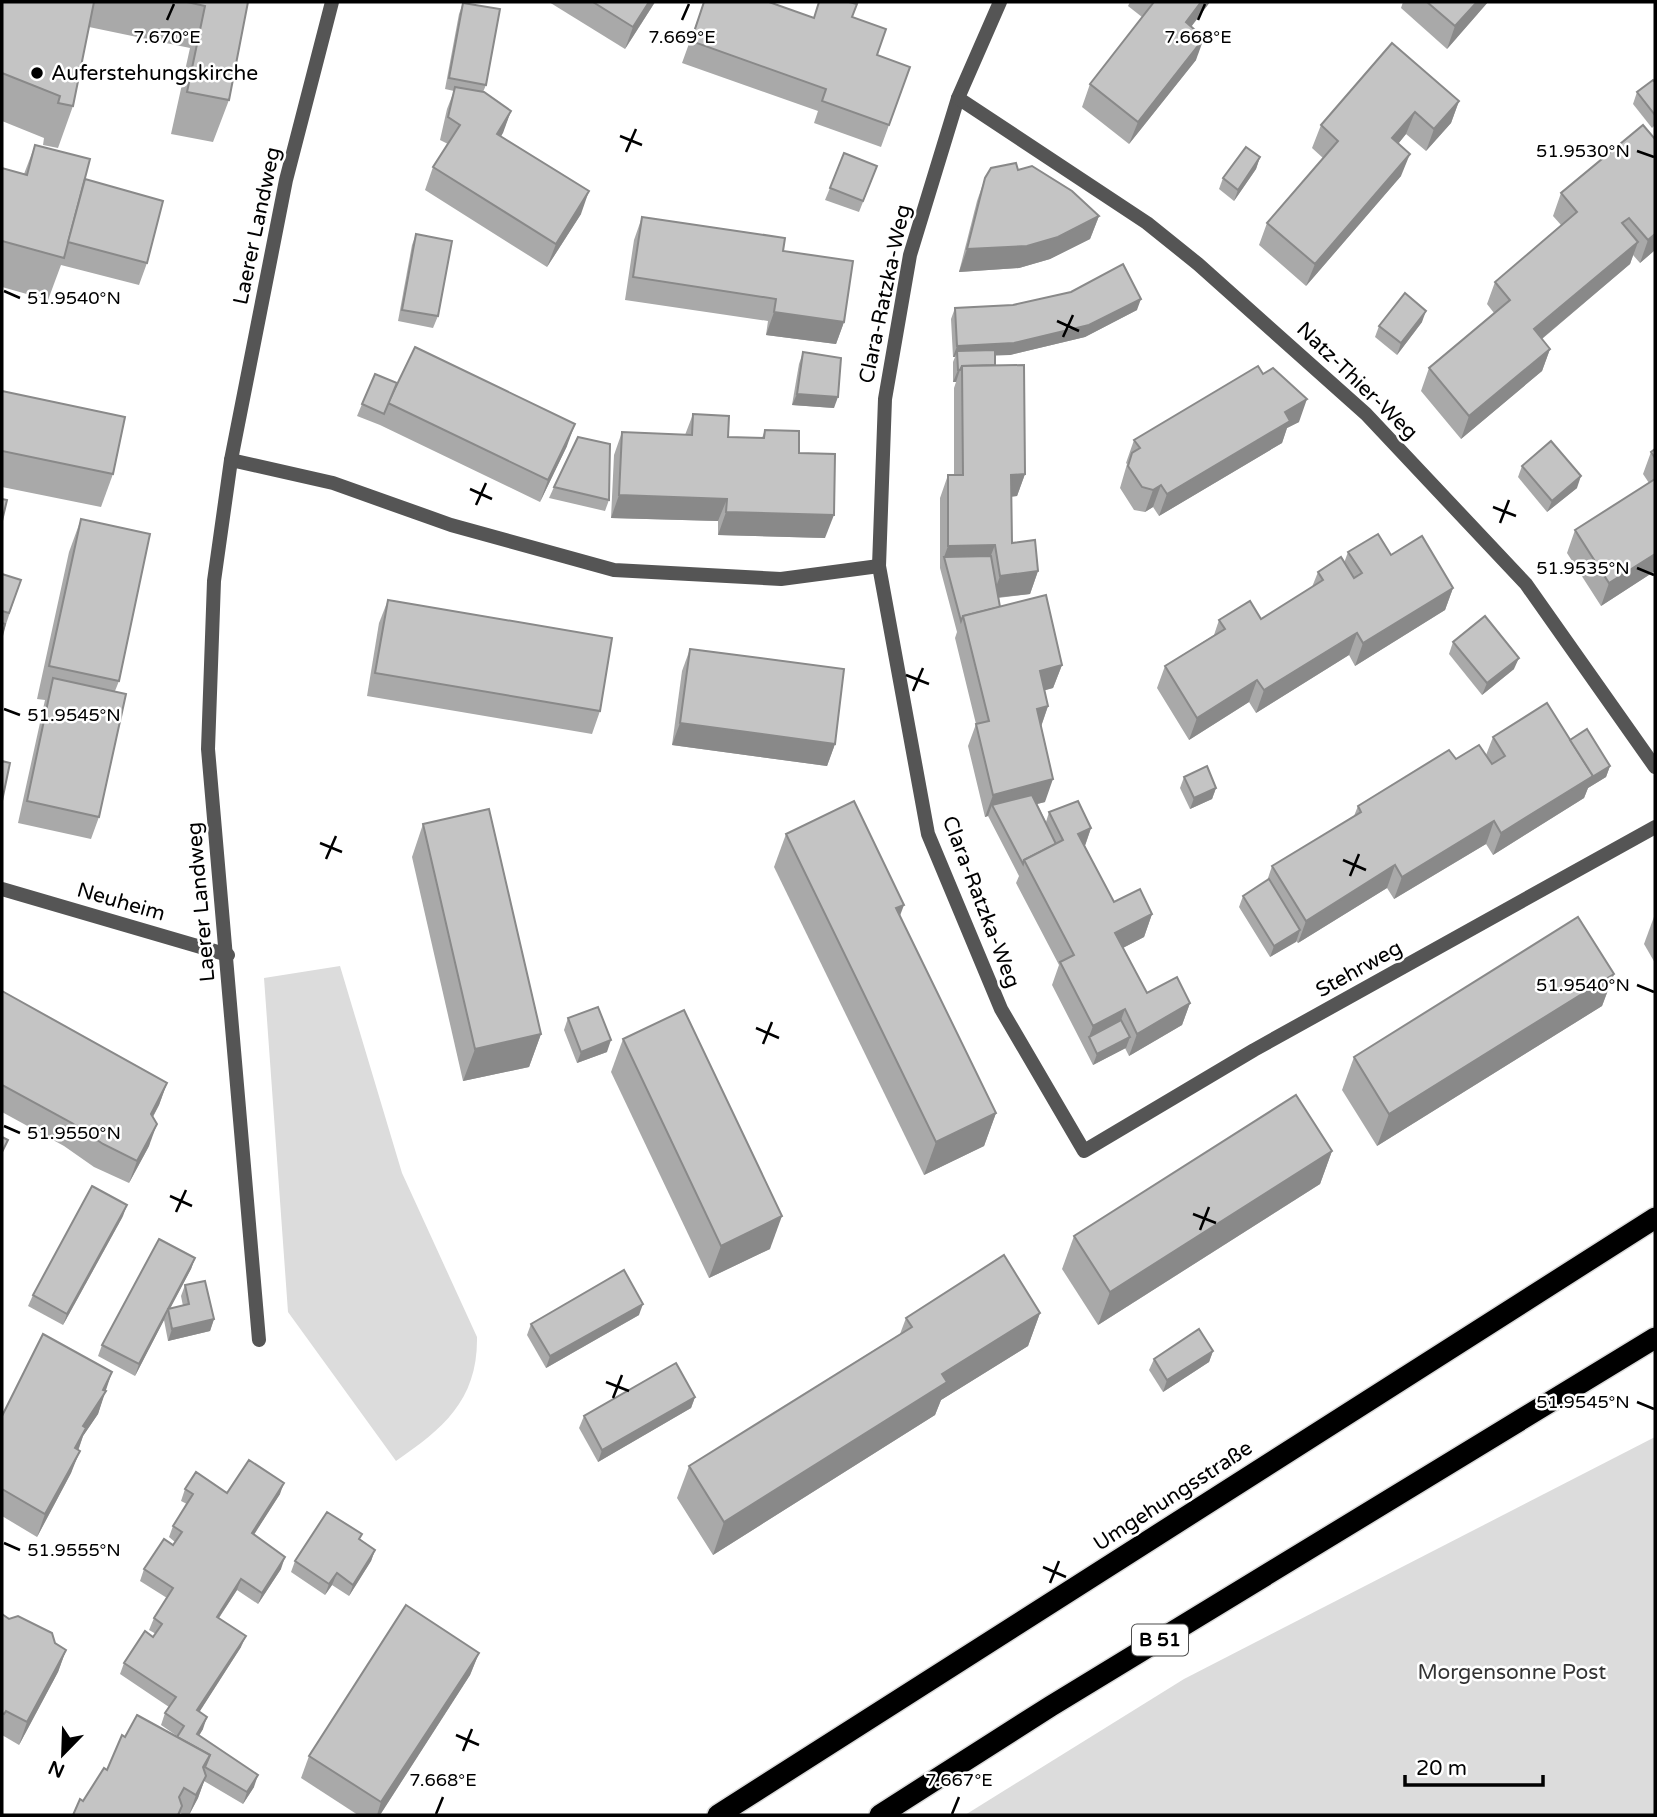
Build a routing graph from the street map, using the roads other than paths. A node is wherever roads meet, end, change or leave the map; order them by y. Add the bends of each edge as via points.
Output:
1 (332, 2) edge
2 (997, 2) edge
3 (958, 98) junction
4 (231, 460) junction
5 (880, 566) junction
6 (1655, 767) edge
7 (1655, 827) edge
8 (3, 892) edge
9 (228, 955) junction
10 (1084, 1151) joint
11 (1655, 1217) edge
12 (1655, 1338) edge
13 (259, 1340) dead end
14 (718, 1815) edge
15 (880, 1815) edge

1 - 4 street, Laerer Landweg via 286,180
2 - 3 street, Clara-Ratzka-Weg
3 - 5 street, Clara-Ratzka-Weg via 910,255 888,377
3 - 6 street, Natz-Thier-Weg via 1147,223 1366,414 1526,584
4 - 5 street via 333,483 451,525 614,570 781,579
4 - 9 street, Laerer Landweg via 214,581 208,749
5 - 10 street, Clara-Ratzka-Weg via 928,834 1000,1009
7 - 10 street, Stehrweg via 1254,1050
8 - 9 street, Neuheim
9 - 13 street, Laerer Landweg
11 - 14 highway, Umgehungsstraße
12 - 15 highway, B 51

